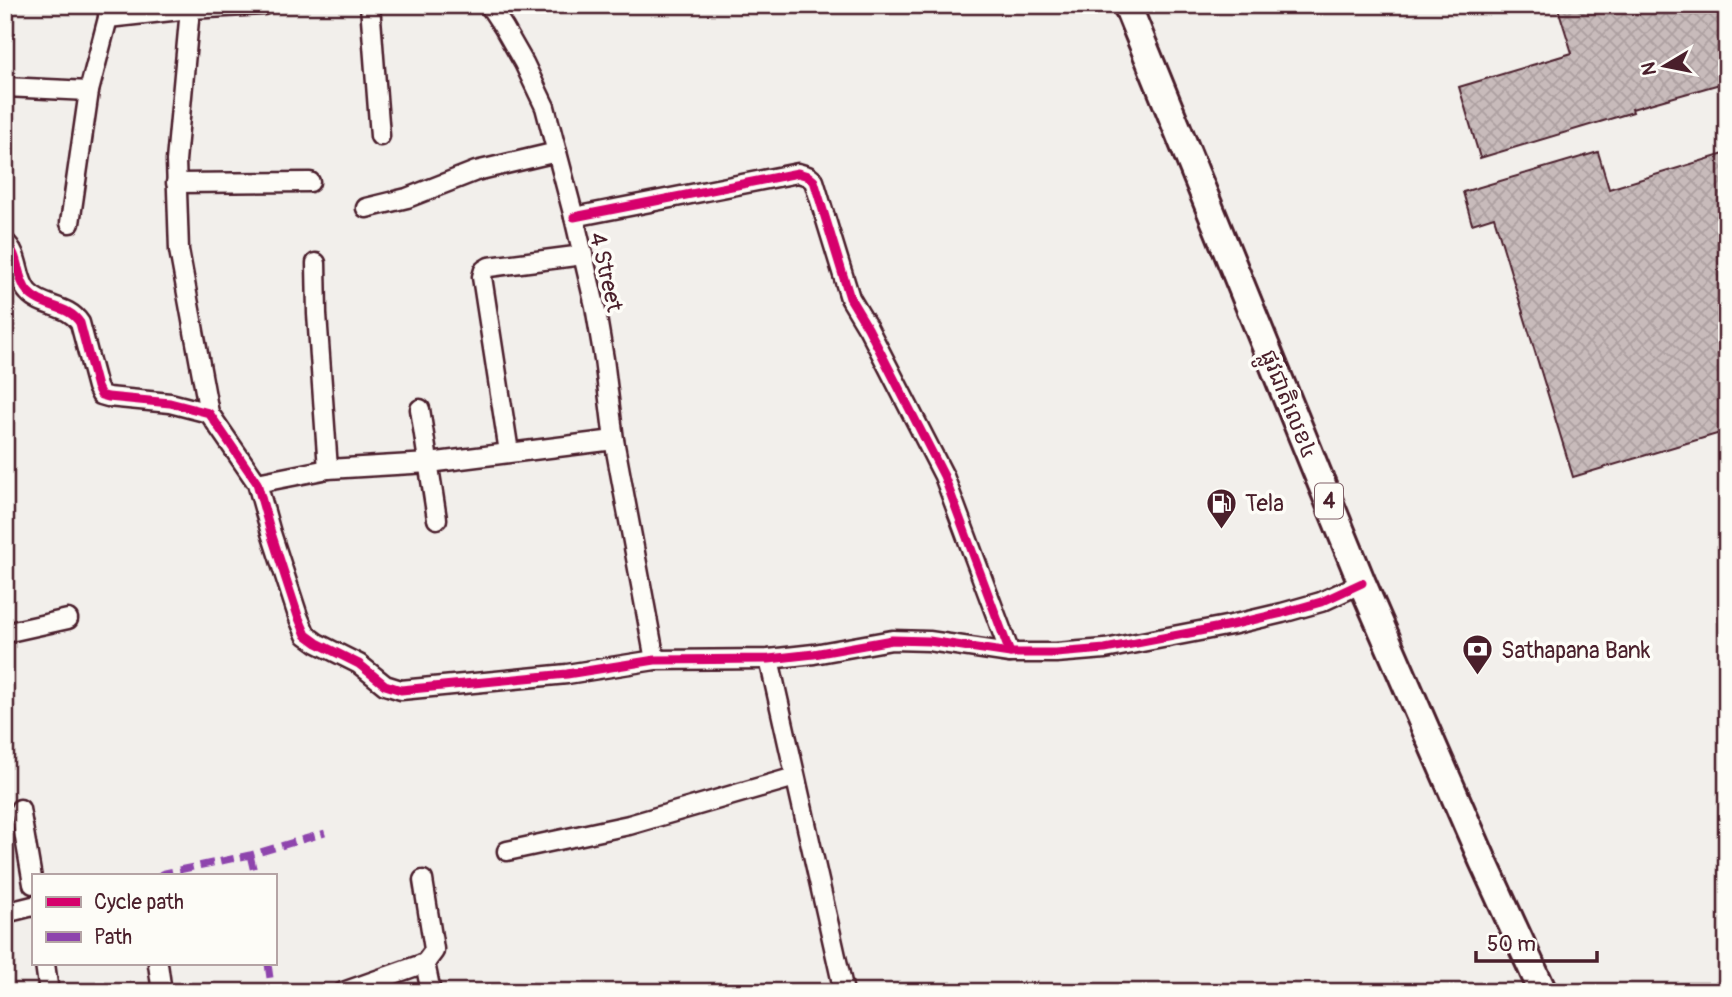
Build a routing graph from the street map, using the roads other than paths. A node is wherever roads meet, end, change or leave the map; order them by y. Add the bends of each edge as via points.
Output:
1 (263, 5) edge
2 (370, 5) edge
3 (489, 5) edge
4 (1127, 5) edge
5 (190, 9) junction
6 (108, 12) edge
7 (5, 87) edge
8 (89, 91) junction
9 (380, 136) dead end
10 (557, 152) junction
11 (310, 182) dead end
12 (176, 183) junction
13 (366, 208) dead end
14 (574, 216) junction
15 (70, 223) dead end
16 (5, 242) edge
17 (583, 255) junction
18 (316, 264) dead end
19 (420, 409) dead end
20 (209, 414) junction
21 (614, 439) junction
22 (509, 452) junction
23 (429, 463) junction
24 (328, 469) junction
25 (257, 483) junction
26 (437, 519) dead end
27 (1362, 583) junction
28 (68, 619) dead end
29 (5, 633) edge
30 (1010, 653) junction
31 (769, 659) junction
32 (655, 660) junction
33 (796, 776) junction
34 (20, 809) dead end
35 (507, 851) dead end
36 (32, 878) edge
37 (423, 880) dead end
38 (32, 906) edge
39 (5, 913) edge
40 (425, 963) junction
41 (45, 965) edge
42 (158, 965) edge
43 (49, 992) edge
44 (162, 992) edge
45 (343, 992) edge
46 (431, 992) edge
47 (844, 992) edge
48 (1544, 992) edge

1 - 5 street
2 - 9 street
3 - 10 street, 4 Street via 545,107
4 - 27 highway, ផ្លូវជាតិលេខ៤ / 4
5 - 6 street
5 - 12 street
6 - 8 street
7 - 8 street
8 - 15 street
10 - 13 street via 476,172
10 - 14 street, 4 Street
11 - 12 street
12 - 20 street via 179,250
14 - 17 street, 4 Street
14 - 30 street via 798,173 814,181 850,298 944,476
16 - 20 street via 26,290 40,302 76,315 101,395 170,403
17 - 21 street, 4 Street
17 - 22 street via 484,270
18 - 24 street
19 - 23 street
20 - 25 street
21 - 22 street
21 - 32 street, 4 Street
22 - 23 street
23 - 24 street
23 - 26 street
24 - 25 street
25 - 32 street via 306,635 359,664 385,685 415,689
27 - 30 street via 1321,602 1231,625 1105,649
27 - 48 highway, ផ្លូវជាតិលេខ៤ / 4
28 - 29 street
30 - 31 street via 892,640
31 - 32 street
31 - 33 street
33 - 35 street via 629,825
33 - 47 street
34 - 36 street
37 - 40 street via 434,949
38 - 39 street
40 - 45 street
40 - 46 street
41 - 43 street
42 - 44 street

